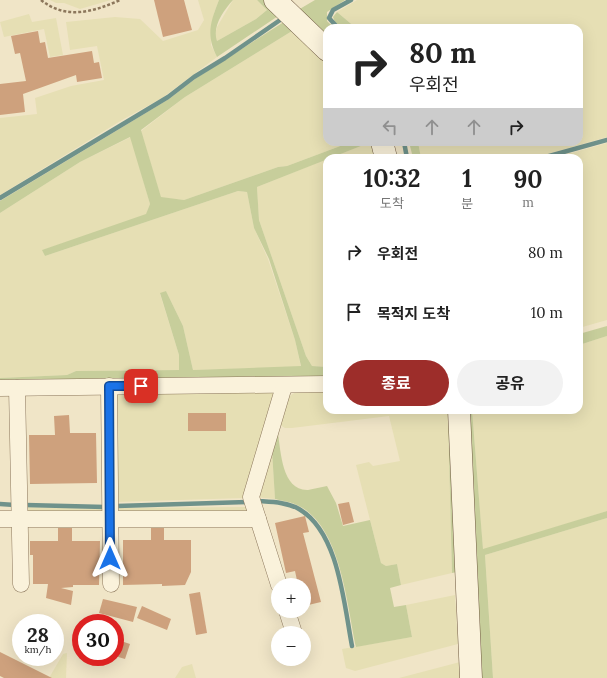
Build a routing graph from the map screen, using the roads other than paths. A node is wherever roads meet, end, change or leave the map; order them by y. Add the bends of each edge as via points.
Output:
1 (277, 0) edge
2 (323, 46) edge
3 (323, 384) edge
4 (109, 386) junction
5 (284, 386) junction
6 (0, 388) edge
7 (17, 388) junction
8 (459, 414) edge
9 (0, 519) edge
10 (19, 519) junction
11 (110, 519) junction
12 (258, 519) junction
13 (277, 578) edge
14 (20, 584) dead end
15 (111, 584) dead end
16 (471, 678) edge

1 - 2 street
3 - 5 street
4 - 5 street
4 - 7 street
4 - 11 street
5 - 12 street via 251,497
6 - 7 street
7 - 10 street
8 - 16 street
9 - 10 street
10 - 11 street
10 - 14 street
11 - 12 street
11 - 15 street
12 - 13 street

